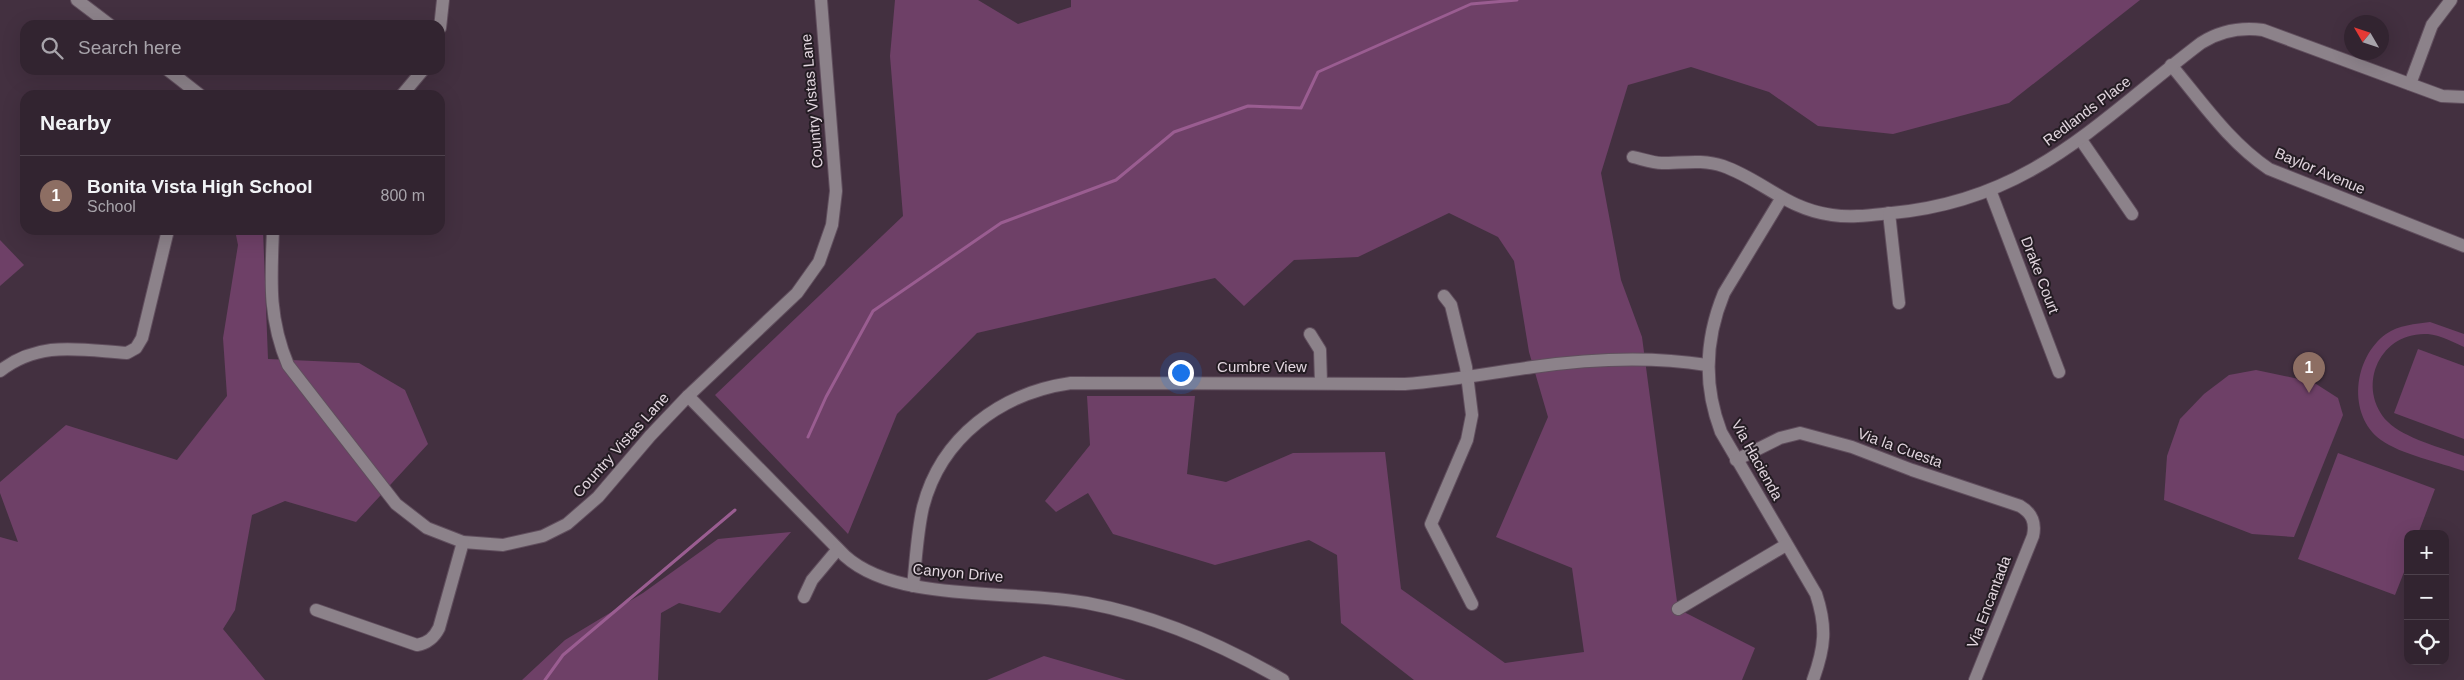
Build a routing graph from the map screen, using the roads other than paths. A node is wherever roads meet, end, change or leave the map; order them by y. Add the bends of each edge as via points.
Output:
1 (78, 0) edge
2 (443, 0) edge
3 (821, 0) edge
4 (2451, 0) edge
5 (104, 20) edge
6 (441, 20) edge
7 (2171, 65) junction
8 (174, 75) edge
9 (418, 75) edge
10 (2410, 84) junction
11 (194, 90) edge
12 (406, 90) edge
13 (2464, 97) edge
14 (2081, 140) junction
15 (1633, 157) dead end
16 (1990, 190) junction
17 (1781, 199) junction
18 (1889, 213) junction
19 (2132, 214) dead end
20 (166, 235) edge
21 (273, 235) edge
22 (2464, 246) edge
23 (1444, 296) dead end
24 (1899, 303) dead end
25 (1310, 334) dead end
26 (1707, 365) junction
27 (0, 371) edge
28 (2059, 372) dead end
29 (1468, 378) junction
30 (1321, 383) junction
31 (688, 396) junction
32 (1736, 460) junction
33 (2033, 536) joint
34 (463, 542) junction
35 (1786, 545) junction
36 (838, 549) junction
37 (913, 586) junction
38 (804, 597) dead end
39 (1472, 604) dead end
40 (1678, 609) dead end
41 (316, 610) dead end
42 (1283, 680) edge
43 (1813, 680) edge
44 (1975, 680) edge

1 - 5 street
2 - 6 street
3 - 31 street, Country Vistas Lane via 836,191 829,238 819,262 797,293
4 - 10 street via 2432,25
7 - 10 street, Redlands Place via 2210,37 2230,30 2252,29 2263,30
7 - 14 street, Redlands Place
7 - 22 street, Baylor Avenue via 2226,133 2269,169
8 - 11 street
9 - 12 street
10 - 13 street, Redlands Place via 2442,96
14 - 16 street, Redlands Place via 2028,173
14 - 19 street
15 - 17 street, Redlands Place via 1660,163 1694,161 1721,165 1743,174
16 - 18 street, Redlands Place via 1950,203
16 - 28 street, Drake Court
17 - 18 street, Redlands Place via 1832,216
17 - 26 street, Via Hacienda via 1724,293 1714,323
18 - 24 street
20 - 27 street via 142,338 136,348 127,353 60,348 44,350 18,359
21 - 34 street, Country Vistas Lane via 271,302 278,341 288,365 396,504 427,528
23 - 29 street via 1451,305
25 - 30 street via 1320,350
26 - 29 street, Cumbre View via 1636,358 1536,366
26 - 32 street, Via Hacienda via 1715,416
29 - 30 street, Cumbre View via 1405,384
29 - 39 street via 1472,415 1467,440 1431,524
30 - 37 street, Cumbre View via 1071,383 1042,388 1007,401 967,431 933,479 920,521
31 - 34 street, Country Vistas Lane via 598,497 567,524 543,536 517,543
31 - 36 street, Canyon Drive
32 - 33 street, Via la Cuesta via 1780,438 1800,433 1818,436 2020,506 2033,517
32 - 35 street, Via Hacienda
33 - 44 street, Via Encantada
34 - 41 street via 439,628 434,637 423,644 417,645
35 - 40 street
35 - 43 street, Via Hacienda via 1816,594 1823,614 1824,639
36 - 37 street, Canyon Drive via 874,576
36 - 38 street via 812,580
37 - 42 street, Canyon Drive via 1048,596 1125,611 1232,651

